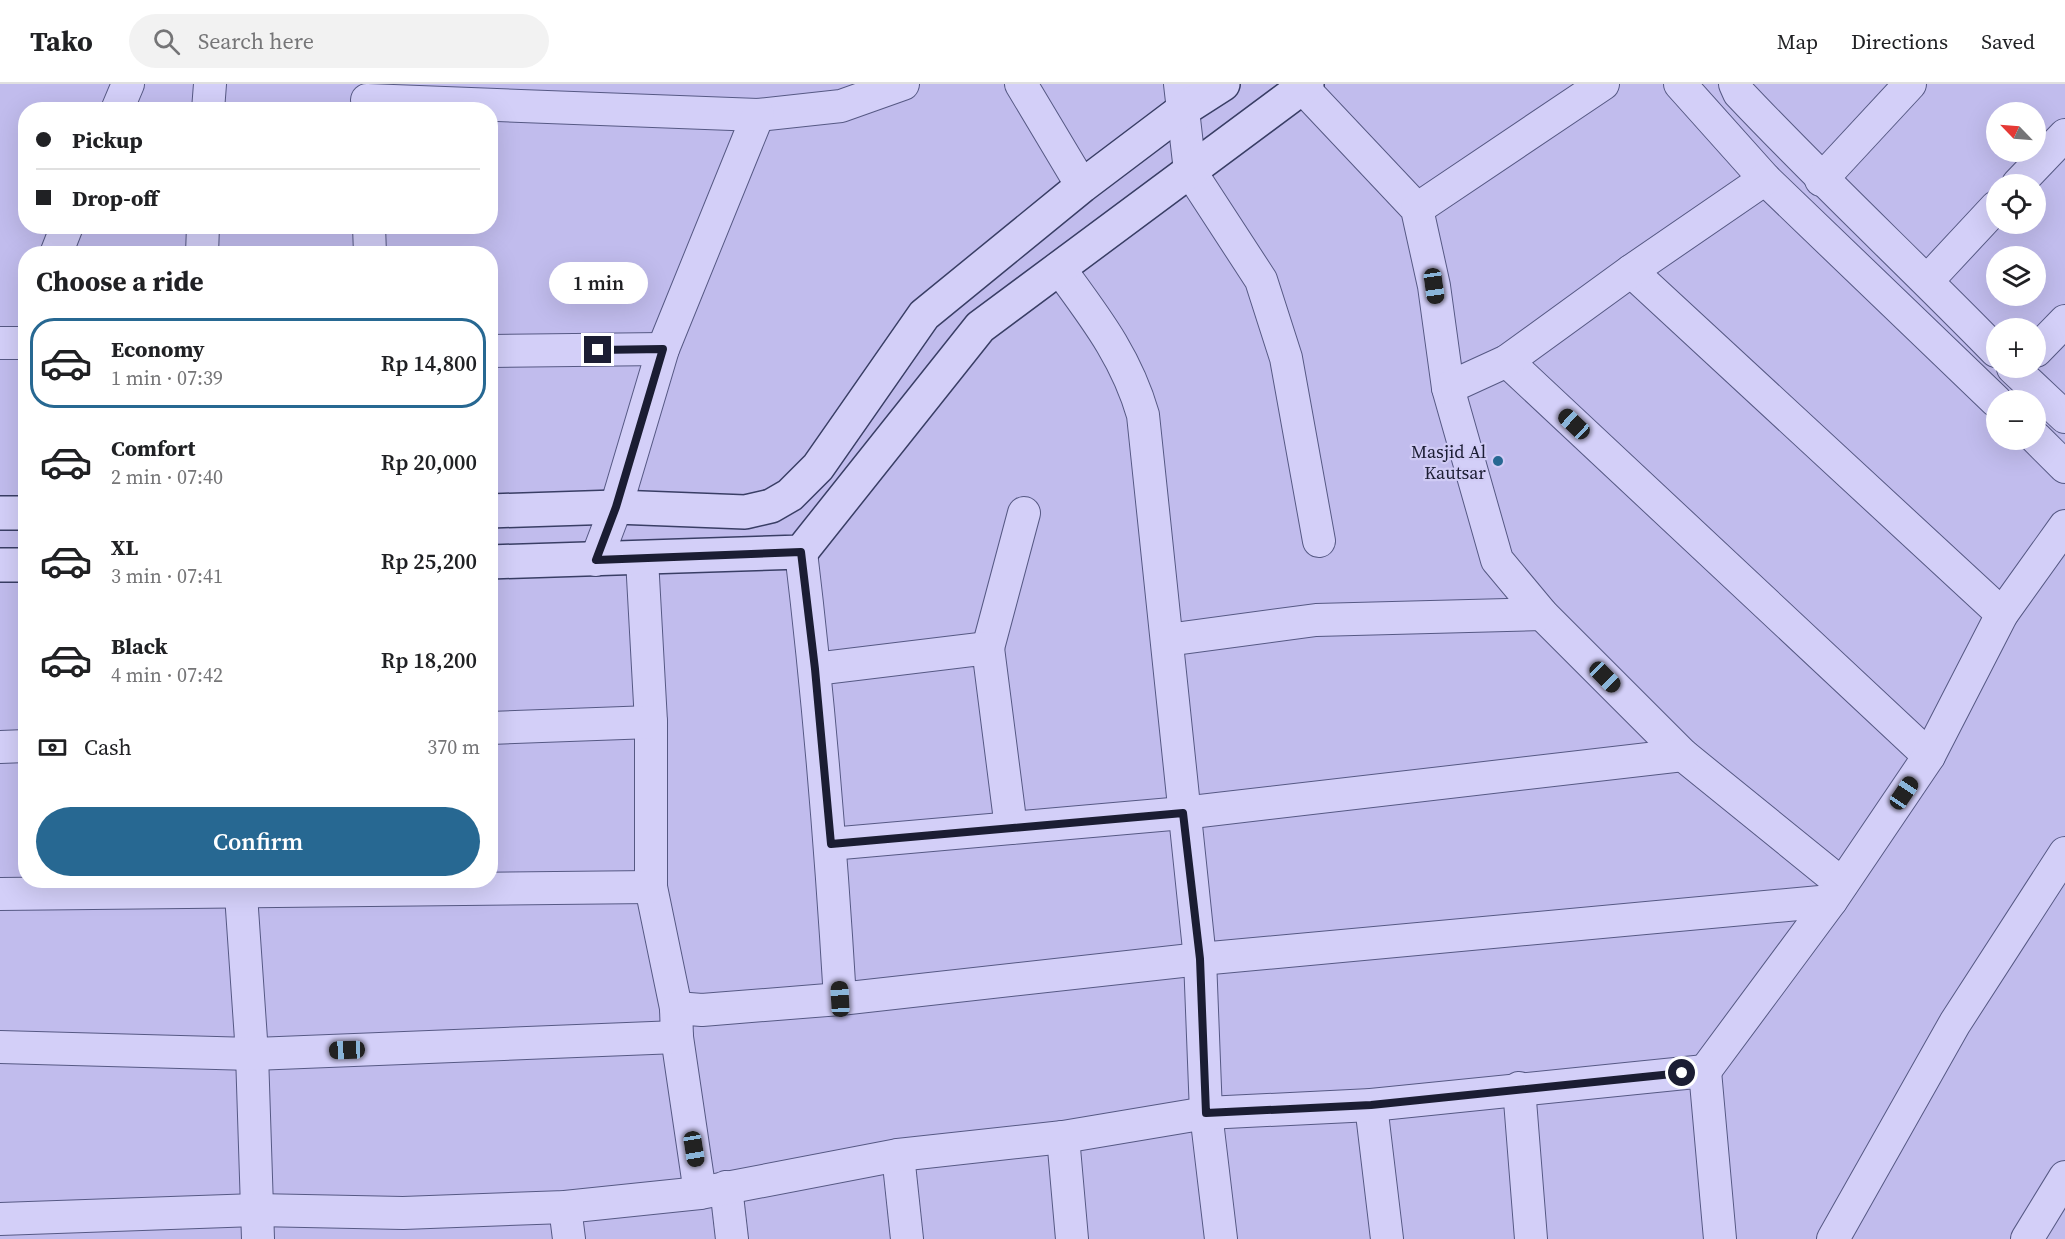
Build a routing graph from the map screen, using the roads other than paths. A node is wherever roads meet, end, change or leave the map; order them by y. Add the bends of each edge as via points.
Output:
1 (128, 84) edge
2 (210, 84) edge
3 (903, 84) edge
4 (1021, 84) edge
5 (1223, 84) edge
6 (1603, 84) edge
7 (1680, 84) edge
8 (1735, 84) edge
9 (1910, 84) edge
10 (1305, 86) edge
11 (1182, 97) edge
12 (367, 98) edge
13 (120, 102) edge
14 (209, 102) edge
15 (459, 102) edge
16 (498, 104) edge
17 (758, 115) junction
18 (2065, 135) edge
19 (1190, 171) junction
20 (2028, 174) edge
21 (1765, 179) junction
22 (1821, 180) junction
23 (1082, 186) junction
24 (1417, 209) junction
25 (1986, 218) edge
26 (1059, 268) junction
27 (1631, 271) junction
28 (1928, 280) junction
29 (2065, 321) edge
30 (1986, 333) edge
31 (2046, 337) edge
32 (663, 349) junction
33 (498, 351) edge
34 (1507, 361) junction
35 (2031, 378) edge
36 (1448, 388) junction
37 (1986, 391) edge
38 (2065, 417) edge
39 (2046, 448) edge
40 (2065, 467) edge
41 (616, 507) junction
42 (498, 511) edge
43 (689, 511) junction
44 (0, 513) edge
45 (18, 513) edge
46 (1024, 513) dead end
47 (2065, 526) edge
48 (1319, 541) dead end
49 (801, 552) junction
50 (690, 556) junction
51 (642, 559) junction
52 (596, 560) junction
53 (498, 562) edge
54 (0, 565) edge
55 (18, 565) edge
56 (1542, 614) junction
57 (2002, 614) junction
58 (1167, 640) junction
59 (988, 648) junction
60 (815, 669) junction
61 (651, 722) junction
62 (498, 728) edge
63 (18, 746) edge
64 (0, 747) edge
65 (1683, 755) junction
66 (1929, 756) junction
67 (1183, 813) junction
68 (1011, 828) junction
69 (831, 844) junction
70 (2065, 852) edge
71 (498, 887) edge
72 (651, 887) junction
73 (180, 888) edge
74 (240, 888) edge
75 (1836, 892) junction
76 (0, 894) edge
77 (1200, 959) junction
78 (840, 999) junction
79 (676, 1023) junction
80 (0, 1047) edge
81 (252, 1054) junction
82 (1705, 1071) junction
83 (1520, 1088) junction
84 (1371, 1105) junction
85 (1206, 1113) junction
86 (1063, 1137) junction
87 (898, 1155) junction
88 (2065, 1177) edge
89 (713, 1190) junction
90 (565, 1207) junction
91 (0, 1219) edge
92 (257, 1225) edge
93 (404, 1226) edge
94 (569, 1239) edge
95 (732, 1239) edge
96 (907, 1239) edge
97 (1072, 1239) edge
98 (1221, 1239) edge
99 (1387, 1239) edge
100 (1531, 1239) edge
101 (1720, 1239) edge
102 (1833, 1239) edge
103 (2027, 1239) edge

1 - 13 street
2 - 14 street
3 - 17 street via 842,106
4 - 23 street
5 - 11 street
6 - 24 street
7 - 21 street
8 - 22 street via 1739,93
9 - 22 street
10 - 19 street
10 - 24 street
11 - 19 street
11 - 23 street
12 - 15 street
16 - 17 street
17 - 32 street
18 - 20 street
19 - 26 street
19 - 48 street via 1261,280 1286,358
21 - 27 street
21 - 37 street
22 - 28 street
23 - 43 street via 924,315 818,467 790,495 771,506 745,512
24 - 36 street via 1434,286
25 - 28 street
26 - 49 street via 980,327
26 - 58 street via 1105,330 1133,380 1143,415
27 - 34 street
27 - 57 street
28 - 30 street
29 - 31 street
32 - 33 street
32 - 41 street
34 - 36 street
34 - 66 street
35 - 38 street
36 - 56 street via 1497,560
39 - 40 street
41 - 42 street
41 - 43 street
41 - 52 street
43 - 50 street
44 - 45 street
46 - 59 street
47 - 57 street
49 - 50 street
49 - 60 street
50 - 51 street
51 - 52 street
51 - 61 street
52 - 53 street
54 - 55 street
56 - 58 street via 1316,620
56 - 65 street
57 - 66 street
58 - 67 street
59 - 60 street
59 - 68 street
60 - 69 street
61 - 62 street
61 - 72 street
63 - 64 street
65 - 67 street
65 - 75 street
66 - 75 street
67 - 68 street
67 - 77 street
68 - 69 street
69 - 78 street
70 - 102 street via 1955,1023
71 - 72 street
72 - 79 street
73 - 76 street
74 - 81 street
75 - 77 street
75 - 82 street
77 - 78 street
77 - 85 street
78 - 79 street via 702,1010
79 - 81 street
79 - 89 street
80 - 81 street
81 - 92 street
82 - 83 street
82 - 101 street
83 - 84 street
83 - 100 street
84 - 85 street
84 - 99 street
85 - 86 street
85 - 98 street
86 - 87 street
86 - 97 street
87 - 89 street
87 - 96 street
88 - 103 street
89 - 90 street
89 - 95 street
90 - 93 street
90 - 94 street
91 - 92 street
92 - 93 street

